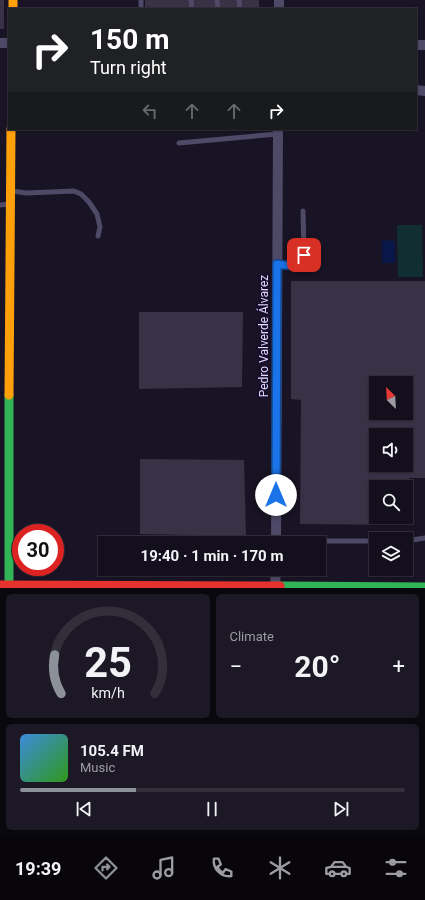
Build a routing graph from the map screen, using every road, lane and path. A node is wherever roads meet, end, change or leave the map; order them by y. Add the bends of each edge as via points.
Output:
1 (11, 130) edge
2 (277, 132) edge
3 (179, 143) dead end
4 (9, 187) junction
5 (10, 204) junction
6 (0, 205) edge
7 (304, 211) dead end
8 (98, 236) dead end
9 (277, 264) junction
10 (4, 473) edge
11 (276, 536) edge
12 (425, 538) edge
13 (413, 539) edge
14 (369, 541) edge
15 (326, 542) edge
16 (276, 576) edge
17 (414, 578) dead end
18 (6, 586) edge
19 (276, 586) junction
20 (386, 587) edge
21 (425, 587) edge

1 - 4 street
2 - 3 lane
2 - 9 street, Pedro Valverde Álvarez
4 - 5 street
4 - 8 lane via 26,193 74,191 81,194 90,202 97,214 100,227
5 - 6 lane
5 - 10 street
7 - 9 lane via 302,261 296,265
9 - 11 street, Pedro Valverde Álvarez
10 - 18 street
12 - 13 lane
14 - 15 lane
16 - 19 street
17 - 20 street
18 - 19 street
19 - 20 street
20 - 21 street

